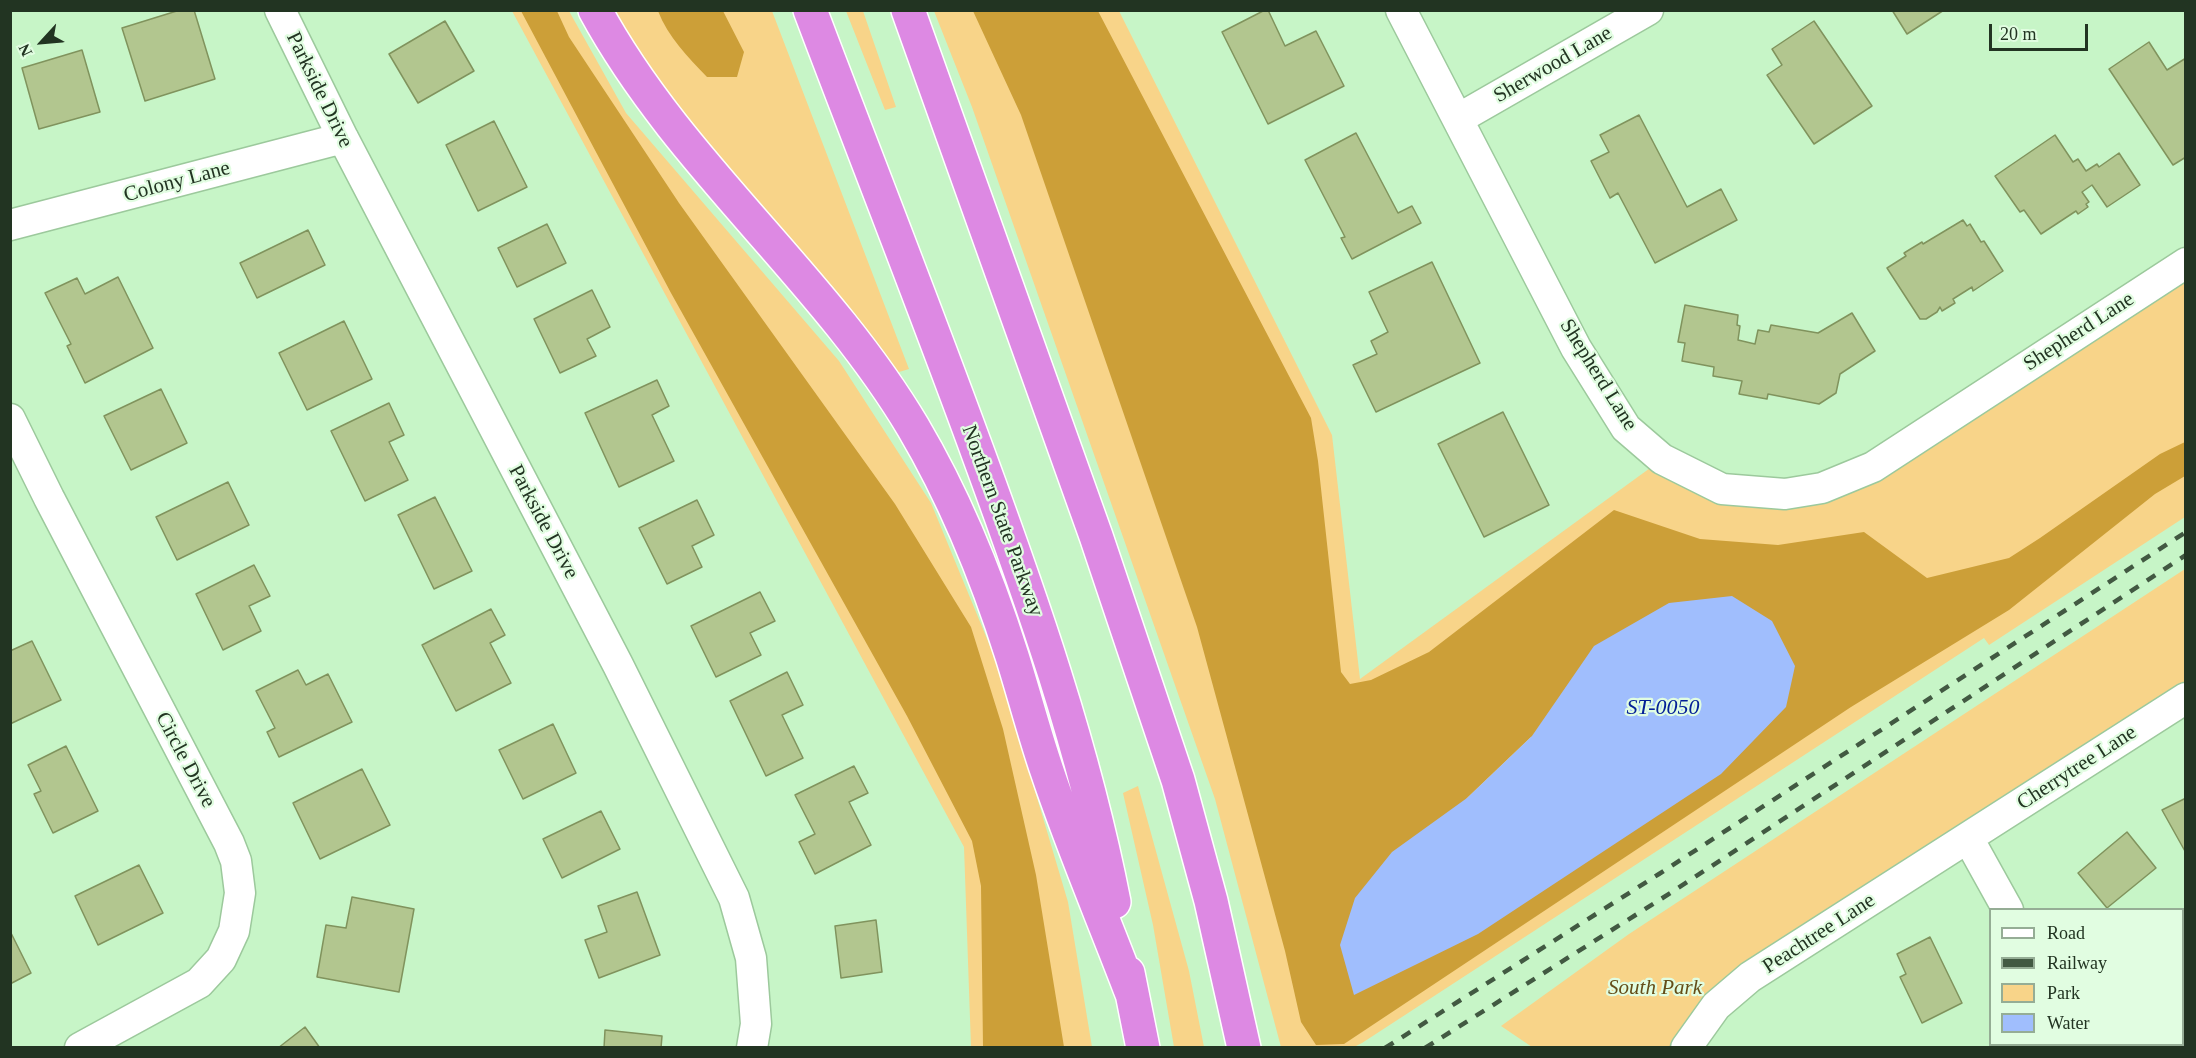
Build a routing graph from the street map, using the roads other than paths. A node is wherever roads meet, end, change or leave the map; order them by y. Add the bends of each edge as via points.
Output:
1 (280, 10) edge
2 (595, 10) edge
3 (810, 10) edge
4 (908, 10) edge
5 (1401, 10) edge
6 (1648, 10) edge
7 (1458, 119) junction
8 (343, 138) junction
9 (10, 225) edge
10 (2186, 263) edge
11 (10, 419) edge
12 (2186, 698) edge
13 (1968, 838) junction
14 (2007, 908) edge
15 (1132, 994) junction
16 (80, 1047) edge
17 (752, 1047) edge
18 (1143, 1047) edge
19 (1244, 1047) edge
20 (1686, 1047) edge

1 - 8 street, Parkside Drive
2 - 15 highway via 628,65 669,121 828,309 912,426 983,572 1047,772
3 - 15 highway, Northern State Parkway via 963,411 1045,643 1080,757
4 - 19 highway via 1174,769 1211,901
5 - 7 street, Shepherd Lane
6 - 7 street, Sherwood Lane
7 - 10 street, Shepherd Lane via 1576,348 1626,428 1662,459 1722,489 1785,494 1822,488 1873,467
8 - 9 street, Colony Lane
8 - 17 street, Parkside Drive via 618,665 734,898 751,958 756,1024
11 - 16 street, Circle Drive via 229,843 240,893 234,931 221,959 199,983
12 - 13 street, Cherrytree Lane
13 - 14 street
13 - 20 street, Peachtree Lane via 1750,977 1716,1006
15 - 18 highway, Northern State Parkway

